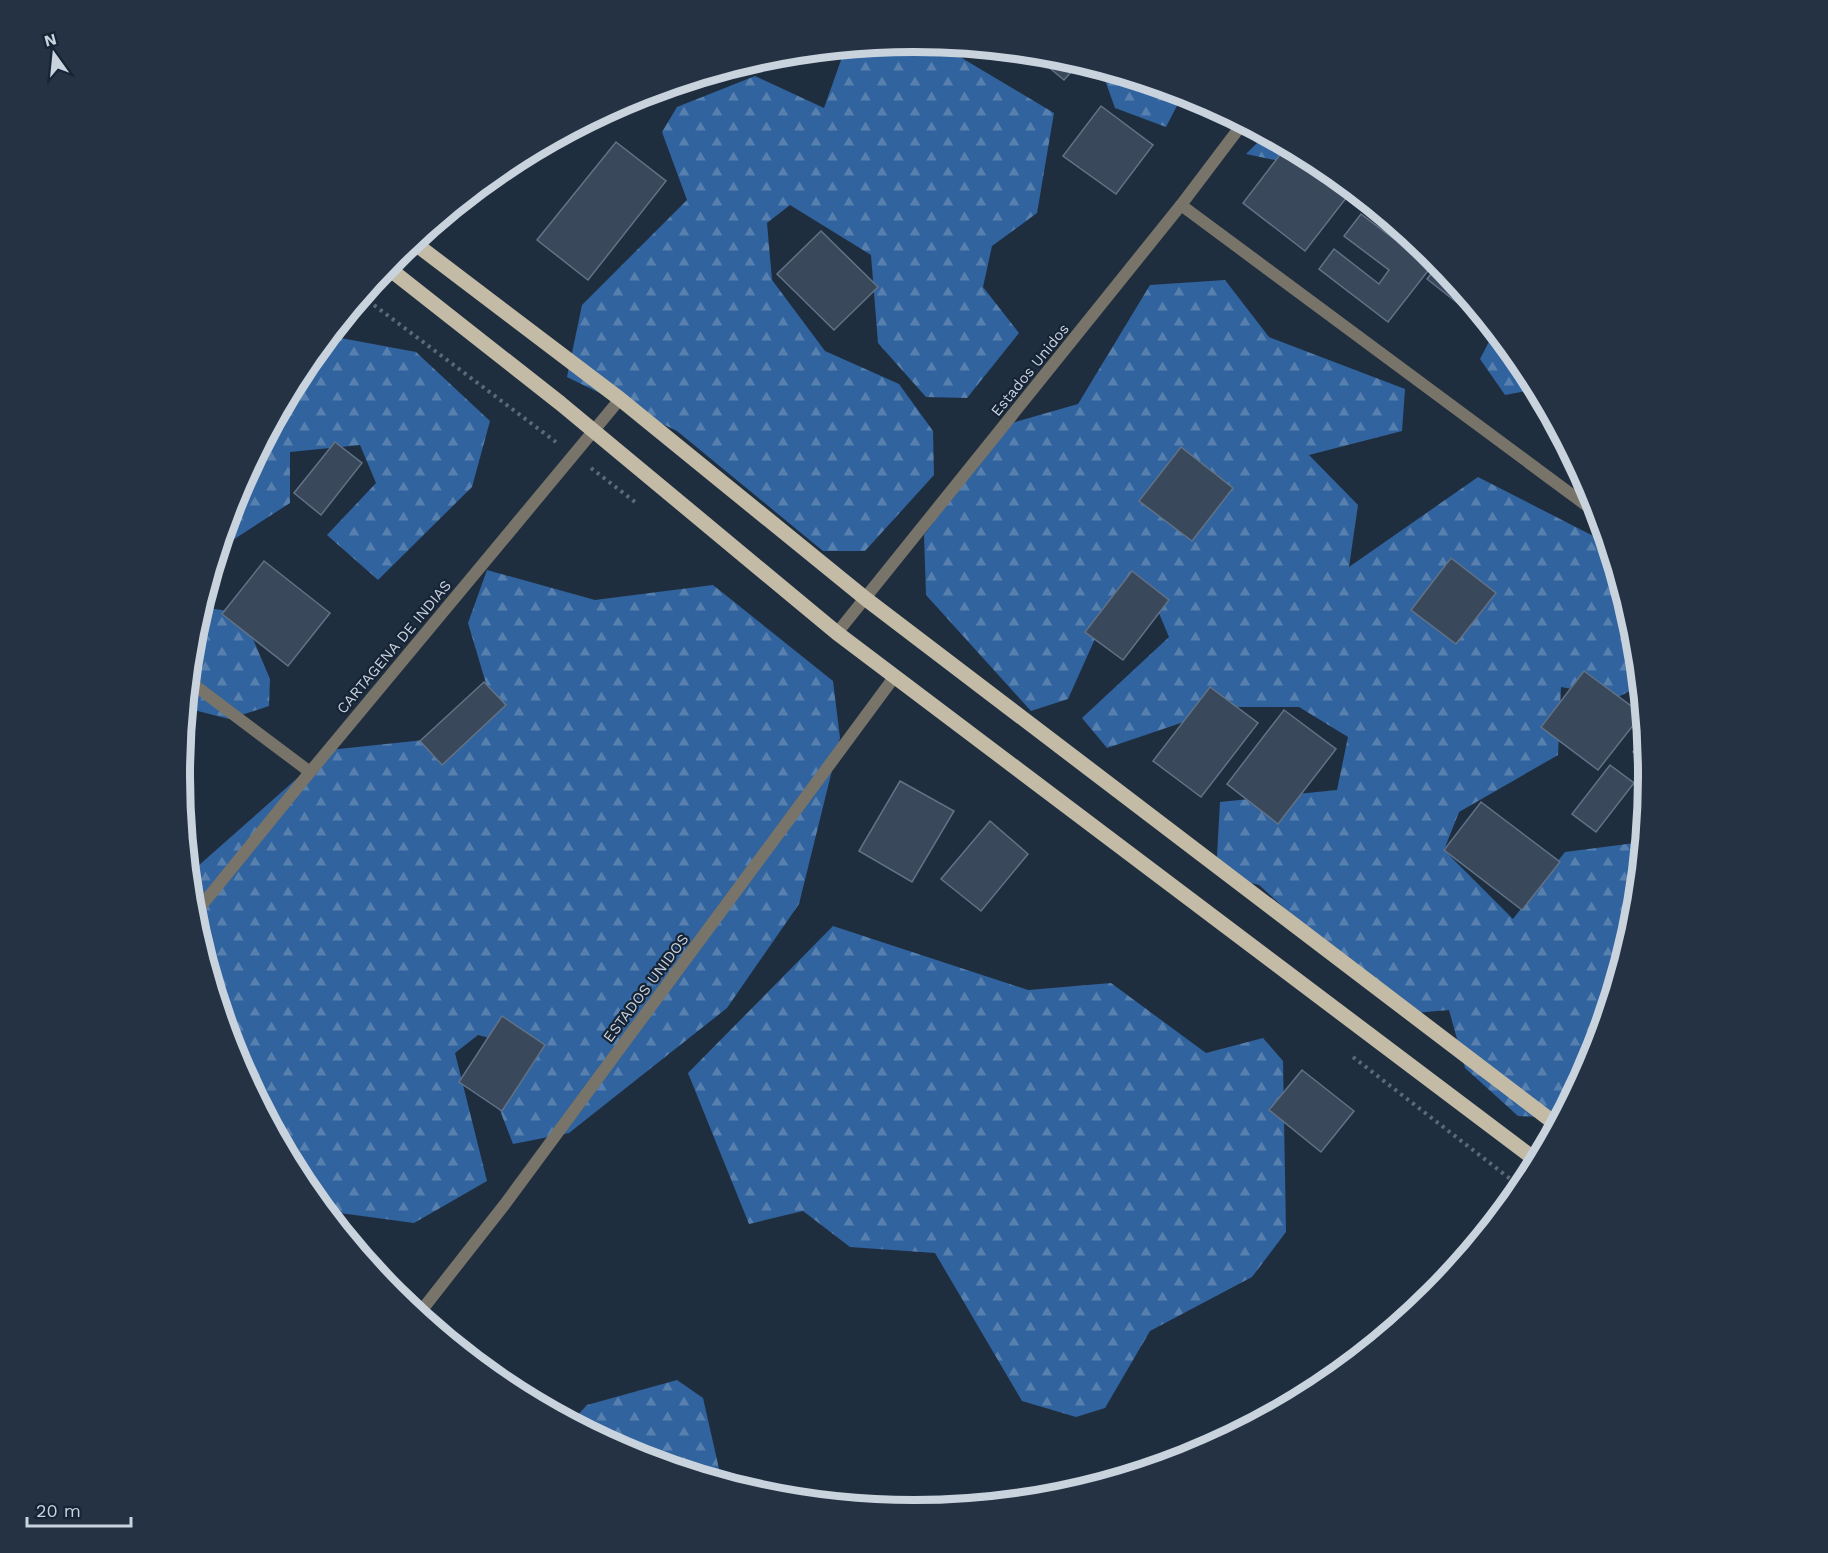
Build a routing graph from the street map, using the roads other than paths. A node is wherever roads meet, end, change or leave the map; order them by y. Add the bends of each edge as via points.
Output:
1 (1238, 129) edge
2 (1181, 205) junction
3 (420, 248) edge
4 (394, 273) edge
5 (620, 399) junction
6 (594, 431) junction
7 (1585, 504) edge
8 (866, 599) junction
9 (837, 633) junction
10 (895, 676) junction
11 (196, 686) edge
12 (310, 771) junction
13 (202, 905) edge
14 (1551, 1120) edge
15 (1530, 1156) edge
16 (423, 1308) edge

1 - 2 street, Estados Unidos
2 - 7 street
2 - 8 street, Estados Unidos
3 - 5 main road
4 - 6 main road
5 - 6 street, CARTAGENA DE INDIAS
5 - 8 main road
6 - 9 main road
6 - 12 street, CARTAGENA DE INDIAS
8 - 9 street, Estados Unidos
8 - 14 main road
9 - 10 main road
10 - 15 main road
10 - 16 street, ESTADOS UNIDOS via 505,1204
11 - 12 street
12 - 13 street, CARTAGENA DE INDIAS

